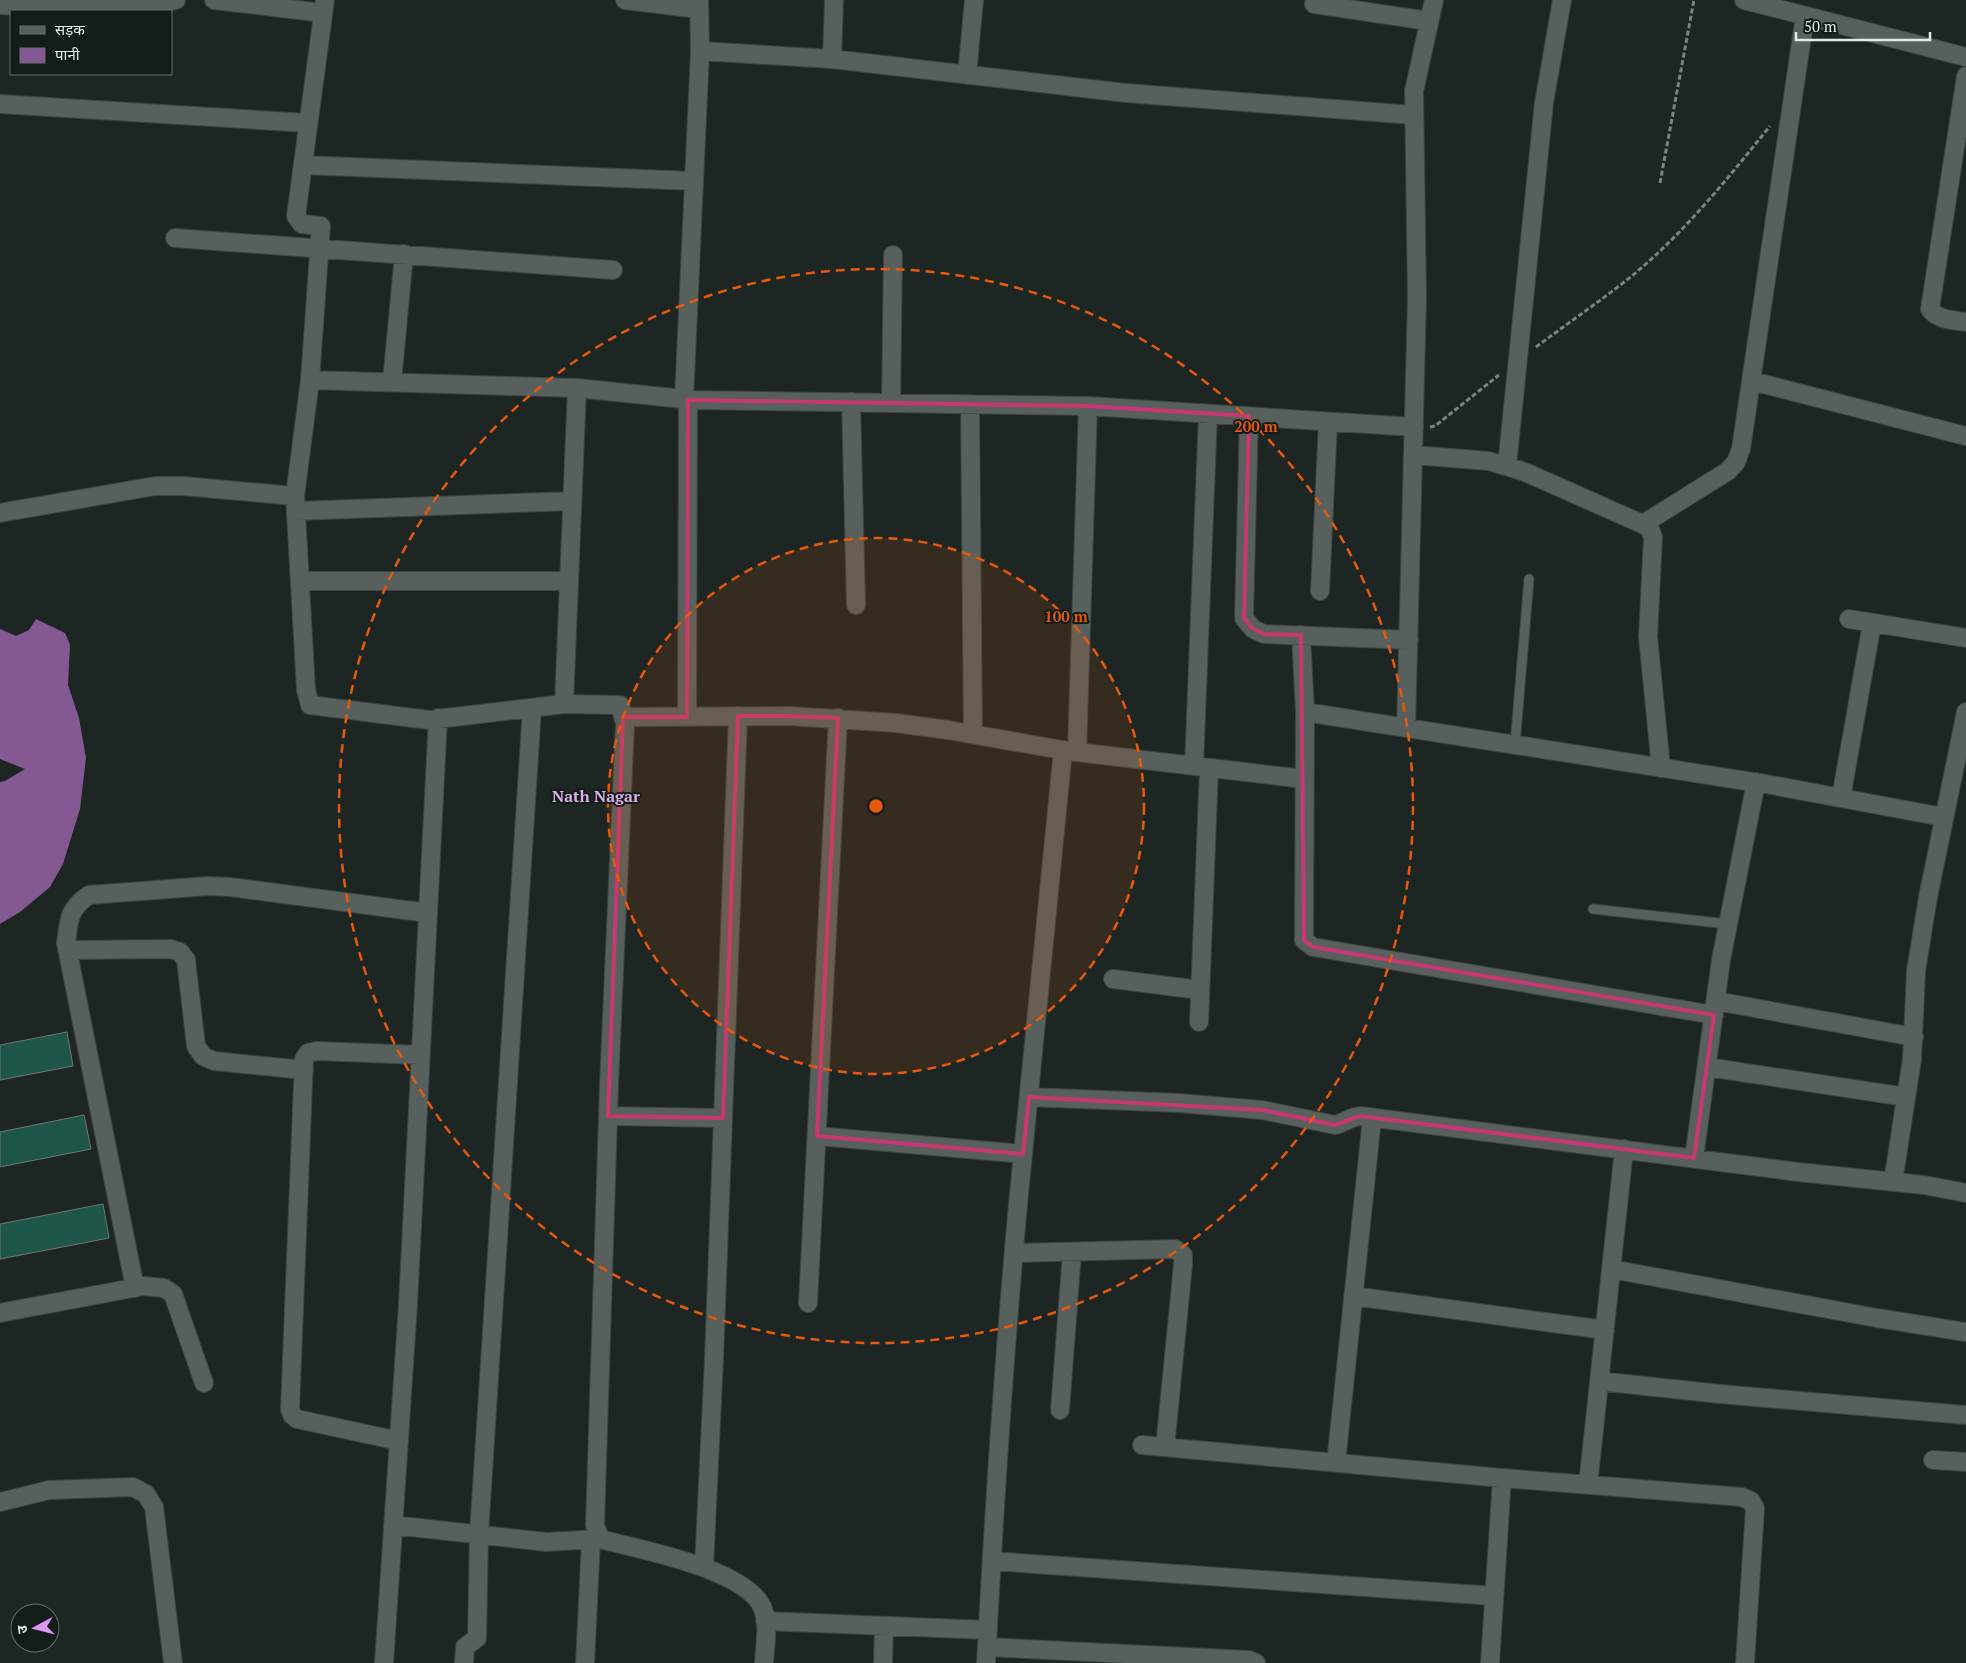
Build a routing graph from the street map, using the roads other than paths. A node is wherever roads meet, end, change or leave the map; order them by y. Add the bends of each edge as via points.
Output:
1 (176, 0) edge
2 (214, 0) edge
3 (625, 0) edge
4 (834, 0) edge
5 (974, 0) edge
6 (1434, 0) edge
7 (1562, 0) edge
8 (1744, 0) edge
9 (699, 4) edge
10 (1314, 4) dead end
11 (0, 5) edge
12 (324, 7) edge
13 (1805, 16) junction
14 (1429, 21) junction
15 (700, 51) junction
16 (1966, 57) edge
17 (832, 59) junction
18 (967, 75) junction
19 (1966, 76) edge
20 (0, 104) edge
21 (1413, 115) junction
22 (308, 123) junction
23 (302, 165) junction
24 (694, 181) junction
25 (175, 238) dead end
26 (320, 247) junction
27 (404, 254) junction
28 (893, 255) dead end
29 (613, 270) dead end
30 (1966, 322) edge
31 (310, 380) junction
32 (1752, 380) junction
33 (392, 382) junction
34 (577, 388) junction
35 (686, 399) junction
36 (851, 402) junction
37 (891, 403) junction
38 (970, 404) junction
39 (1088, 406) junction
40 (1208, 414) junction
41 (1249, 416) junction
42 (1328, 422) junction
43 (1414, 427) junction
44 (1966, 436) edge
45 (1414, 455) junction
46 (1506, 466) junction
47 (572, 501) junction
48 (295, 504) junction
49 (0, 513) edge
50 (1643, 524) junction
51 (1529, 579) dead end
52 (300, 581) junction
53 (568, 581) junction
54 (1320, 591) dead end
55 (856, 605) dead end
56 (1849, 619) dead end
57 (1872, 622) junction
58 (1301, 635) junction
59 (1966, 638) edge
60 (1409, 640) junction
61 (564, 704) junction
62 (532, 708) junction
63 (1305, 712) junction
64 (1966, 712) edge
65 (687, 716) junction
66 (738, 716) junction
67 (623, 717) junction
68 (438, 718) junction
69 (838, 718) junction
70 (1406, 728) junction
71 (973, 734) junction
72 (1515, 745) junction
73 (1070, 751) junction
74 (1202, 767) junction
75 (1661, 768) junction
76 (1304, 778) junction
77 (1756, 782) junction
78 (1841, 798) junction
79 (1943, 817) junction
80 (1593, 909) dead end
81 (428, 913) junction
82 (1728, 924) junction
83 (68, 950) junction
84 (1113, 979) dead end
85 (1200, 990) junction
86 (1715, 1008) junction
87 (1199, 1022) dead end
88 (1914, 1037) junction
89 (421, 1055) junction
90 (1707, 1067) junction
91 (304, 1070) junction
92 (1029, 1096) junction
93 (1906, 1097) junction
94 (608, 1116) junction
95 (723, 1118) junction
96 (1372, 1118) junction
97 (817, 1136) junction
98 (1624, 1149) junction
99 (1023, 1154) junction
100 (1694, 1158) junction
101 (1893, 1182) junction
102 (1966, 1192) edge
103 (1072, 1252) junction
104 (1014, 1253) junction
105 (1611, 1269) junction
106 (135, 1288) junction
107 (1353, 1296) junction
108 (808, 1303) dead end
109 (0, 1313) edge
110 (1605, 1330) junction
111 (1966, 1332) edge
112 (1599, 1381) junction
113 (204, 1383) dead end
114 (1060, 1410) dead end
115 (1966, 1415) edge
116 (399, 1441) junction
117 (1142, 1445) dead end
118 (1165, 1447) junction
119 (1933, 1460) dead end
120 (1966, 1462) edge
121 (1336, 1463) junction
122 (1502, 1478) junction
123 (1588, 1485) junction
124 (0, 1502) edge
125 (393, 1525) junction
126 (479, 1534) junction
127 (595, 1539) junction
128 (992, 1561) junction
129 (704, 1567) junction
130 (1494, 1596) junction
131 (765, 1621) junction
132 (884, 1626) junction
133 (988, 1630) junction
134 (987, 1655) edge
135 (173, 1663) edge
136 (384, 1663) edge
137 (464, 1663) edge
138 (585, 1663) edge
139 (764, 1663) edge
140 (882, 1663) edge
141 (1256, 1663) edge
142 (1490, 1663) edge
143 (1745, 1663) edge

1 - 11 street via 128,7
2 - 12 street
3 - 9 street
4 - 17 street
5 - 18 street
6 - 14 street
7 - 46 street via 1545,94
8 - 13 street
9 - 15 street
10 - 14 street
12 - 22 street
13 - 16 street
13 - 32 street
14 - 21 street via 1416,75
15 - 17 street
15 - 24 street
17 - 18 street
18 - 21 street via 1126,93
19 - 30 street via 1930,309 1940,317
20 - 22 street
21 - 43 street via 1418,298
22 - 23 street
23 - 24 street
23 - 26 street via 296,216 302,224 321,226
24 - 35 street
25 - 26 street
26 - 27 street
26 - 31 street
27 - 29 street
27 - 33 street
28 - 37 street
31 - 33 street
31 - 48 street
32 - 44 street
32 - 50 street via 1742,450 1736,462 1728,471
33 - 34 street
34 - 35 street
34 - 47 street
35 - 36 street
35 - 65 street
36 - 37 street
36 - 55 street
37 - 38 street
38 - 39 street
38 - 71 street
39 - 40 street
39 - 73 street
40 - 41 street
40 - 74 street
41 - 42 street
41 - 58 street via 1244,618 1253,629 1264,634
42 - 43 street
42 - 54 street
43 - 45 street
45 - 46 street via 1489,461
45 - 60 street
46 - 50 street
47 - 48 street
47 - 53 street
48 - 49 street via 183,486 155,486
48 - 52 street
50 - 75 street via 1653,538 1648,637
51 - 72 lane
52 - 53 street
52 - 68 street via 306,690 310,705 429,720
53 - 61 street
56 - 57 street
57 - 59 street
57 - 78 street
58 - 60 street
58 - 63 street
60 - 70 street
61 - 62 street
61 - 67 street via 620,705
62 - 68 street
62 - 126 street
63 - 70 street
63 - 76 street
64 - 79 street
65 - 66 street
65 - 67 street
66 - 69 street
66 - 95 street
67 - 94 street
68 - 81 street
69 - 71 street
69 - 97 street
70 - 72 street
71 - 73 street
72 - 75 street
73 - 74 street
73 - 92 street
74 - 76 street
74 - 85 street
75 - 77 street
76 - 86 street via 1303,930 1304,940 1313,947
77 - 78 street
77 - 82 street
78 - 79 street
79 - 88 street via 1916,971
80 - 82 lane
81 - 83 street via 230,887 89,895 77,903 69,919
81 - 89 street
82 - 86 street
83 - 91 street via 171,949 180,952 186,960 196,1046 203,1056 214,1061
83 - 106 street
84 - 85 street
85 - 87 street
86 - 88 street
86 - 90 street
88 - 93 street
89 - 91 street via 316,1051 308,1053 304,1059
89 - 116 street
90 - 93 street
90 - 100 street
91 - 116 street via 290,1409 297,1419
92 - 96 street via 1262,1110 1335,1125 1353,1117
92 - 99 street
93 - 101 street
94 - 95 street
94 - 127 street
95 - 129 street
96 - 98 street
96 - 107 street
97 - 99 street
97 - 108 street
98 - 100 street
98 - 105 street
99 - 104 street
100 - 101 street
101 - 102 street
103 - 104 street
103 - 114 street
103 - 118 street via 1175,1249 1183,1255
104 - 128 street
105 - 110 street
105 - 111 street
106 - 109 street
106 - 113 street via 164,1288 174,1294
107 - 110 street
107 - 121 street
110 - 112 street
112 - 115 street
112 - 123 street
116 - 125 street
117 - 118 street
118 - 121 street
119 - 120 street
121 - 122 street
122 - 123 street
122 - 130 street
123 - 143 street via 1742,1497 1751,1501 1755,1508
124 - 135 street via 49,1490 133,1486 146,1494 154,1507
125 - 126 street
125 - 136 street
126 - 127 street via 546,1542
126 - 137 street via 477,1638 465,1648
127 - 129 street
127 - 138 street
128 - 130 street
128 - 133 street
129 - 131 street via 730,1578 753,1596 763,1609
130 - 142 street
131 - 132 street
131 - 139 street
132 - 133 street
132 - 140 street
133 - 134 street
134 - 141 street via 1249,1660

